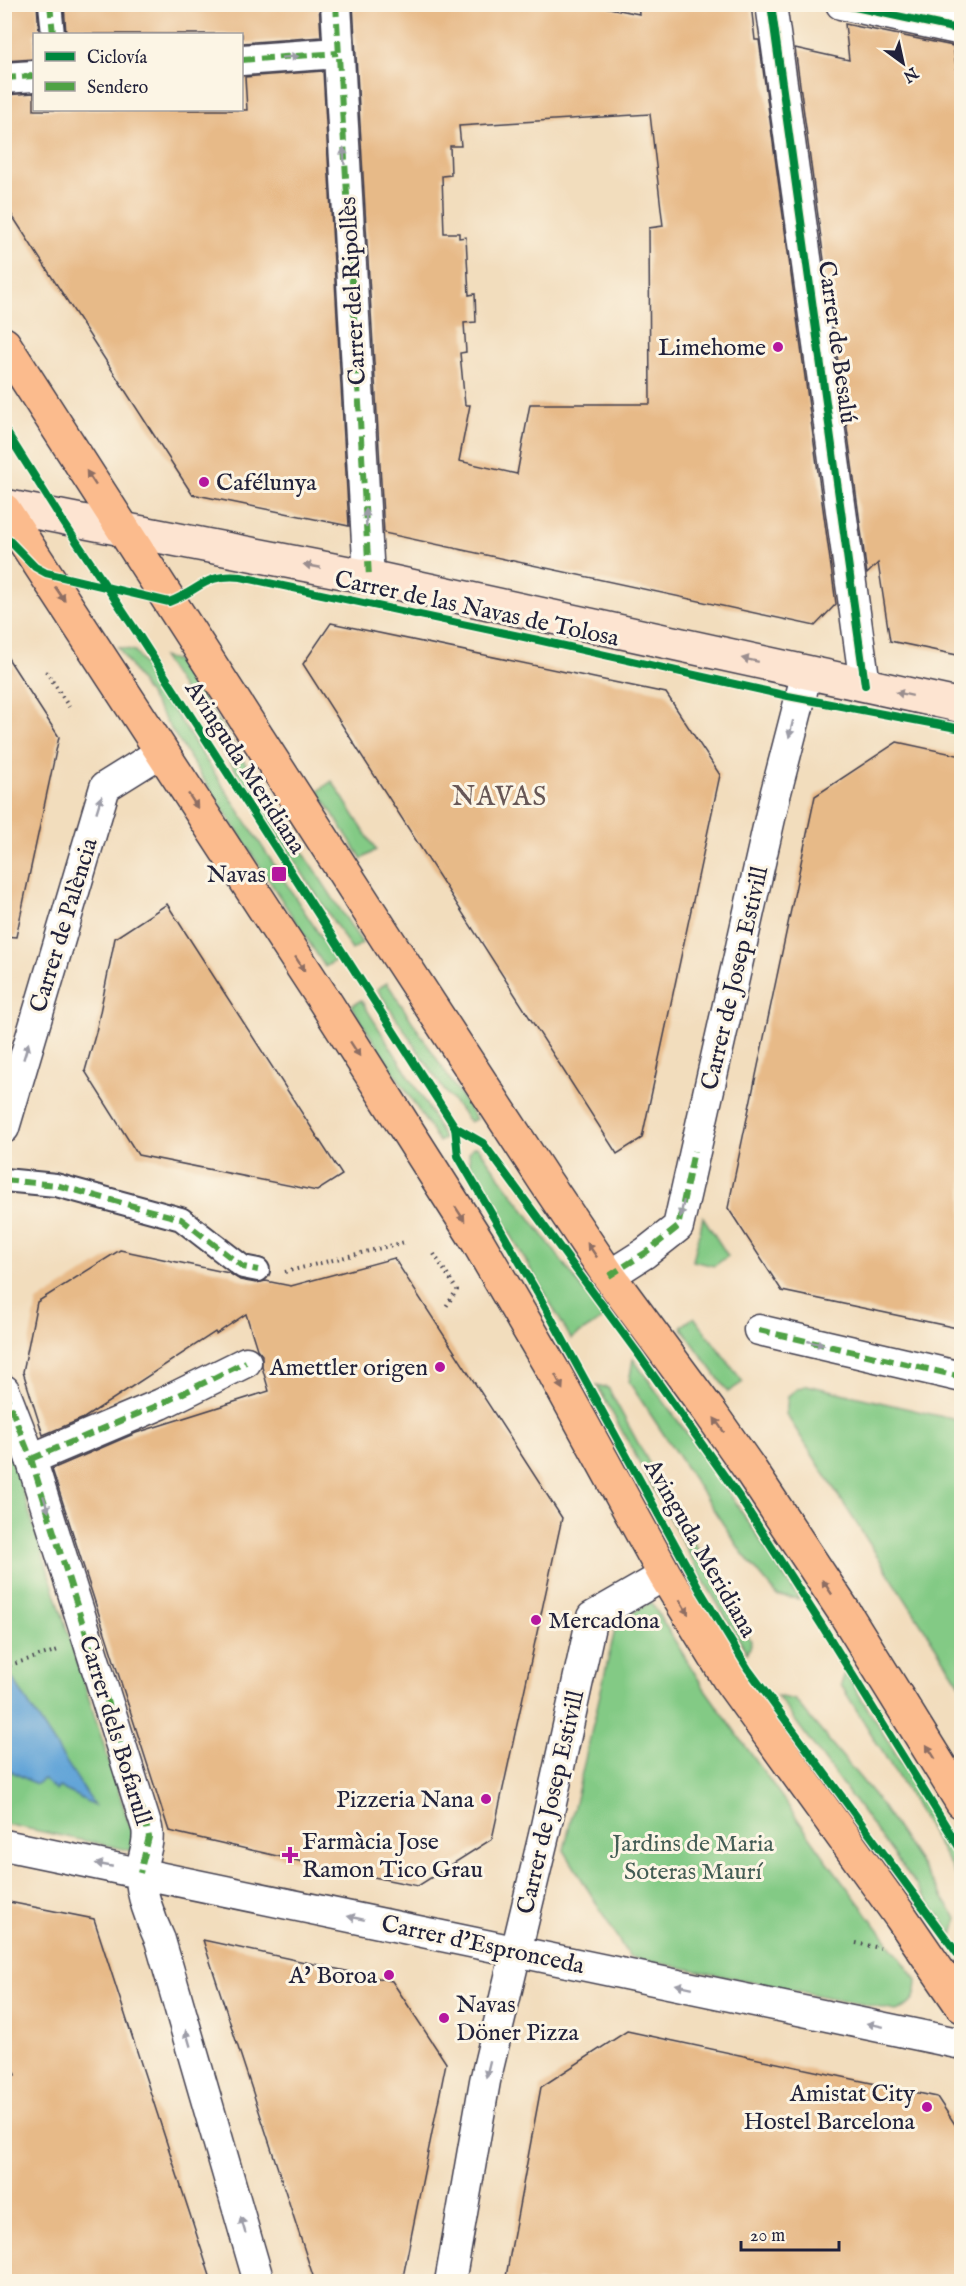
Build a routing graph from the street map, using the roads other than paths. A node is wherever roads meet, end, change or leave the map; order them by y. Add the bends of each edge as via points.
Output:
1 (50, 4) edge
2 (336, 4) edge
3 (771, 4) edge
4 (841, 4) edge
5 (960, 4) edge
6 (962, 14) edge
7 (962, 30) edge
8 (53, 33) edge
9 (338, 53) junction
10 (243, 60) edge
11 (33, 76) edge
12 (4, 78) edge
13 (4, 344) edge
14 (4, 508) edge
15 (122, 528) junction
16 (369, 577) junction
17 (807, 672) junction
18 (865, 685) junction
19 (962, 706) edge
20 (161, 752) junction
21 (4, 1128) edge
22 (4, 1180) edge
23 (620, 1269) junction
24 (268, 1272) road end
25 (759, 1330) dead end
26 (246, 1362) dead end
27 (962, 1377) edge
28 (4, 1390) edge
29 (31, 1459) junction
30 (665, 1575) junction
31 (962, 1802) edge
32 (4, 1845) edge
33 (140, 1873) junction
34 (516, 1951) junction
35 (962, 2006) edge
36 (962, 2044) edge
37 (259, 2282) edge
38 (450, 2282) edge

1 - 8 street
2 - 9 street, Carrer del Ripollès
3 - 18 street, Carrer de Besalú
4 - 7 street
5 - 6 street
10 -> 9 street
16 -> 9 street, Carrer del Ripollès
11 - 12 street
15 -> 13 main road, Avinguda Meridiana
14 - 15 main road, Carrer de las Navas de Tolosa
14 -> 20 main road, Avinguda Meridiana
16 -> 15 main road, Carrer de las Navas de Tolosa
23 -> 15 main road, Avinguda Meridiana via 389,942
17 -> 16 main road, Carrer de las Navas de Tolosa
17 - 18 main road, Carrer de las Navas de Tolosa
17 -> 23 street, Carrer de Josep Estivill via 775,796 678,1227
19 -> 18 main road, Carrer de las Navas de Tolosa
21 -> 20 street, Carrer de Palència via 105,787
20 -> 30 main road, Avinguda Meridiana via 478,1242
22 - 24 street via 56,1185 181,1219 243,1267
31 -> 23 main road, Avinguda Meridiana via 843,1610 709,1411
25 -> 27 street
26 - 29 street via 161,1404
28 - 29 street, Carrer dels Bofarull
29 -> 33 street, Carrer dels Bofarull via 147,1828 149,1837
30 - 34 street, Carrer de Josep Estivill via 592,1617
30 -> 35 main road, Avinguda Meridiana via 729,1679
33 -> 32 street, Carrer d'Espronceda
34 -> 33 street, Carrer d'Espronceda
37 -> 33 street, Carrer dels Bofarull via 160,1940 149,1917
36 -> 34 street, Carrer d'Espronceda
34 -> 38 street, Carrer de Josep Estivill via 485,2081

